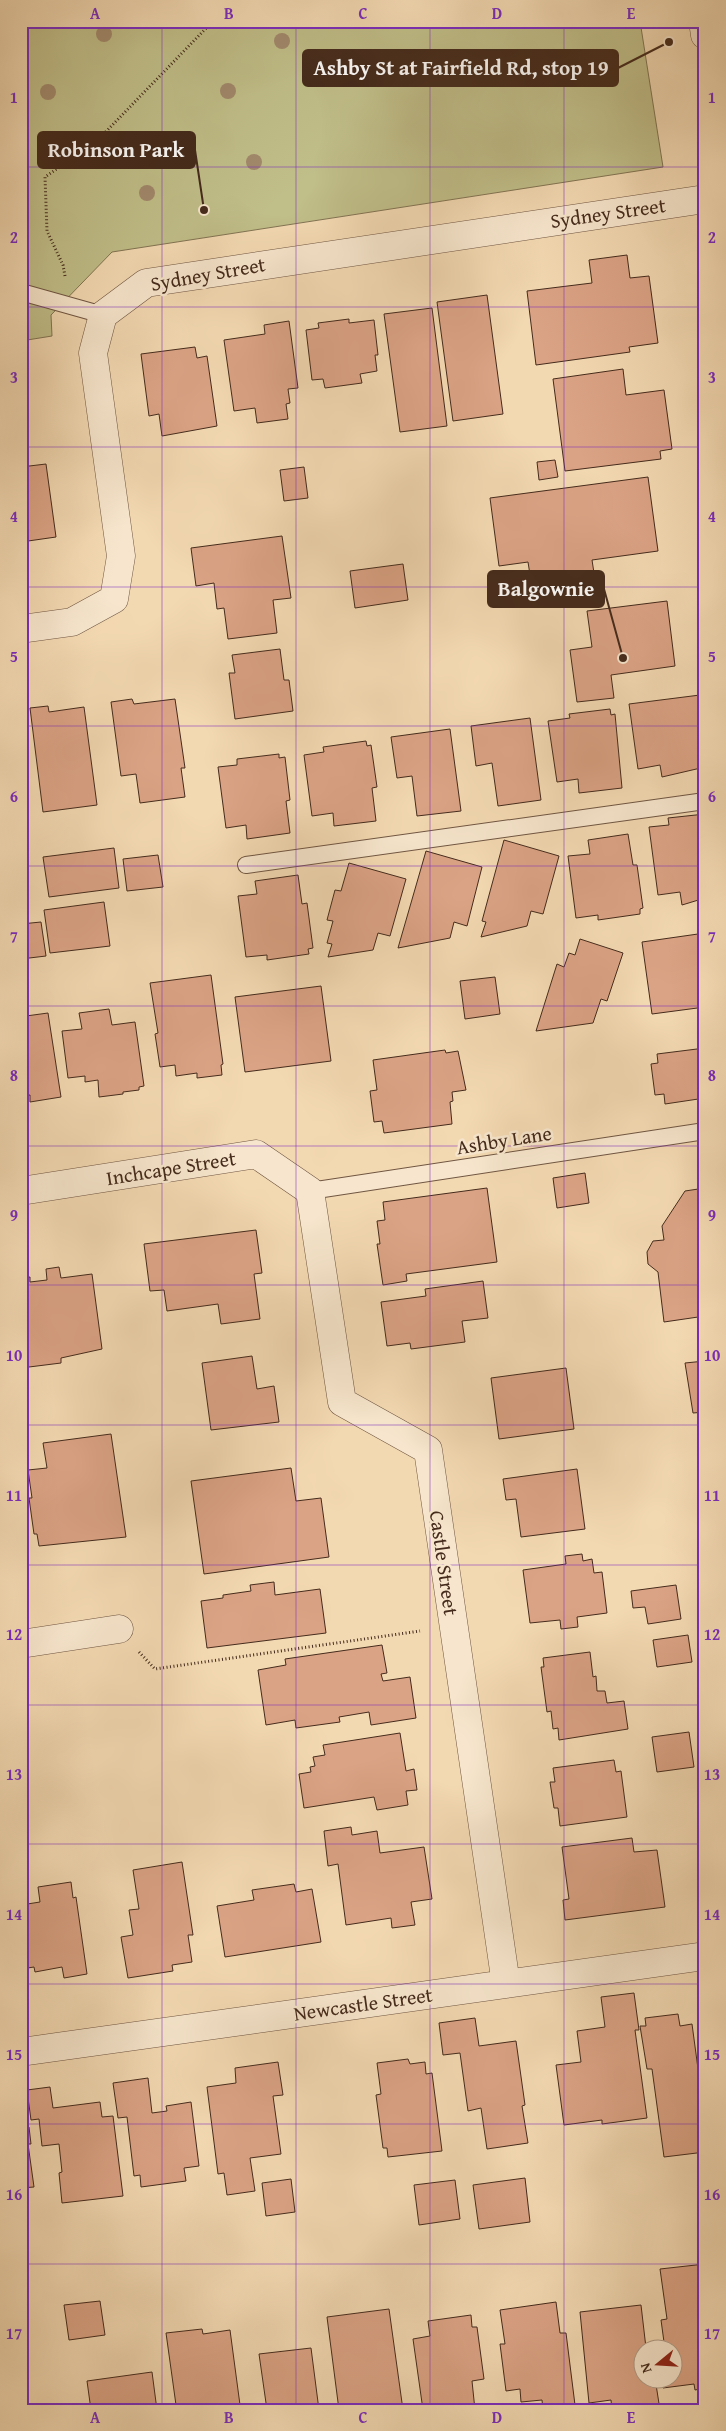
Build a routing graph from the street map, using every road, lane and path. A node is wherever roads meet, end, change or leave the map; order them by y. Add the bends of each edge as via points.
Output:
1 (213, 21) edge
2 (703, 21) edge
3 (705, 35) edge
4 (705, 199) edge
5 (21, 292) edge
6 (70, 306) junction
7 (103, 315) junction
8 (21, 629) edge
9 (705, 801) edge
10 (246, 864) dead end
11 (705, 1131) edge
12 (21, 1191) edge
13 (310, 1191) junction
14 (119, 1629) dead end
15 (428, 1630) dead end
16 (21, 1644) edge
17 (137, 1650) dead end
18 (705, 1956) edge
19 (506, 1984) junction
20 (21, 2052) edge

1 - 6 path via 95,142 45,177 47,231 63,266
2 - 3 street
4 - 7 street, Sydney Street via 146,283
5 - 6 lane
6 - 7 lane
7 - 8 street via 93,353 121,556 114,599 72,622
9 - 10 lane
11 - 13 lane, Ashby Lane
12 - 13 street, Inchcape Street via 256,1154
13 - 19 street, Castle Street via 342,1402 428,1450
14 - 16 street
15 - 17 path via 155,1670
18 - 19 street, Newcastle Street
19 - 20 street, Newcastle Street

